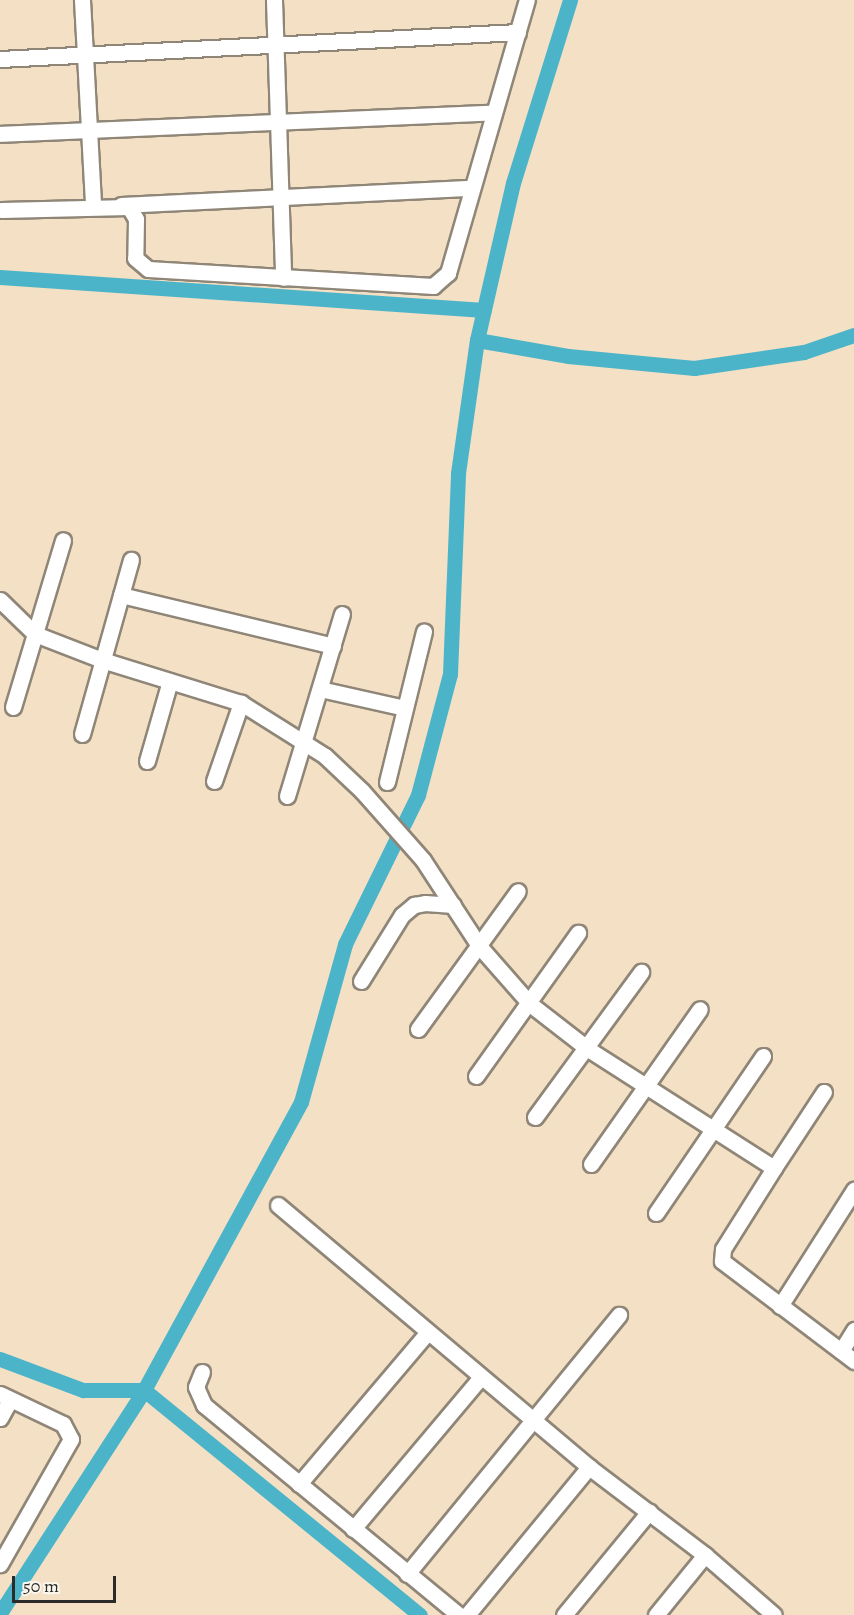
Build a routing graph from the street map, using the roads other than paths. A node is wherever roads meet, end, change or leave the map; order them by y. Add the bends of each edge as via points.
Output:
1 (82, 0) edge
2 (274, 0) edge
3 (527, 0) edge
4 (518, 32) junction
5 (274, 44) junction
6 (85, 54) junction
7 (0, 59) edge
8 (494, 112) junction
9 (278, 123) junction
10 (89, 132) junction
11 (0, 134) edge
12 (472, 188) junction
13 (280, 197) junction
14 (121, 205) junction
15 (93, 206) junction
16 (1, 210) edge
17 (283, 278) junction
18 (63, 540) dead end
19 (131, 560) dead end
20 (121, 595) junction
21 (0, 600) edge
22 (342, 614) dead end
23 (424, 631) dead end
24 (35, 634) junction
25 (333, 646) junction
26 (102, 660) junction
27 (170, 681) junction
28 (320, 689) junction
29 (241, 703) junction
30 (14, 707) dead end
31 (405, 708) junction
32 (81, 734) dead end
33 (304, 740) junction
34 (147, 761) dead end
35 (214, 781) dead end
36 (387, 782) dead end
37 (288, 796) dead end
38 (518, 891) dead end
39 (453, 905) junction
40 (578, 933) dead end
41 (480, 947) junction
42 (641, 972) dead end
43 (361, 981) dead end
44 (530, 1004) junction
45 (700, 1009) dead end
46 (418, 1029) dead end
47 (588, 1049) junction
48 (764, 1056) dead end
49 (476, 1076) dead end
50 (647, 1088) junction
51 (824, 1092) dead end
52 (535, 1117) dead end
53 (712, 1131) junction
54 (591, 1164) dead end
55 (774, 1168) junction
56 (854, 1190) edge
57 (278, 1205) dead end
58 (656, 1213) dead end
59 (780, 1306) junction
60 (619, 1315) dead end
61 (854, 1330) edge
62 (428, 1332) junction
63 (840, 1351) junction
64 (854, 1362) edge
65 (202, 1372) dead end
66 (481, 1377) junction
67 (5, 1397) edge
68 (0, 1418) edge
69 (534, 1421) junction
70 (589, 1467) junction
71 (299, 1484) junction
72 (649, 1512) junction
73 (353, 1529) junction
74 (705, 1555) junction
75 (0, 1564) edge
76 (407, 1574) junction
77 (755, 1609) edge
78 (459, 1615) edge
79 (467, 1615) edge
80 (564, 1615) edge
81 (657, 1615) edge
82 (774, 1615) edge

1 - 6 street
2 - 5 street
3 - 4 street
4 - 5 street
4 - 8 street
5 - 6 street
5 - 9 street
6 - 7 street
6 - 10 street
8 - 9 street
8 - 12 street
9 - 10 street
9 - 13 street
10 - 11 street
10 - 15 street
12 - 13 street
12 - 17 street via 447,273 433,286
13 - 14 street
13 - 17 street
14 - 15 street
14 - 17 street via 135,212 133,249 138,264 148,269
15 - 16 street
18 - 24 street
19 - 20 street
20 - 25 street
20 - 26 street
21 - 24 street
22 - 25 street
23 - 31 street
24 - 26 street
24 - 30 street
25 - 28 street
26 - 27 street
26 - 32 street
27 - 29 street
27 - 34 street
28 - 31 street
28 - 33 street
29 - 33 street
29 - 35 street
31 - 36 street
33 - 37 street
33 - 39 street via 362,791 423,860
38 - 41 street
39 - 41 street
39 - 43 street via 414,905 402,915
40 - 44 street
41 - 44 street
41 - 46 street
42 - 47 street
44 - 47 street
44 - 49 street
45 - 50 street
47 - 50 street
47 - 52 street
48 - 53 street
50 - 53 street
50 - 54 street
51 - 55 street
53 - 55 street
53 - 58 street
55 - 59 street via 720,1256 727,1267
56 - 59 street
57 - 62 street
59 - 63 street
60 - 69 street
61 - 63 street
62 - 66 street
62 - 71 street
63 - 64 street
65 - 71 street via 196,1387 204,1405
66 - 69 street
66 - 73 street
67 - 68 street
67 - 75 street via 63,1424 71,1439
69 - 70 street
69 - 76 street
70 - 72 street
70 - 79 street
71 - 73 street
72 - 74 street
72 - 80 street
73 - 76 street
74 - 77 street
74 - 81 street
76 - 78 street
77 - 82 street

